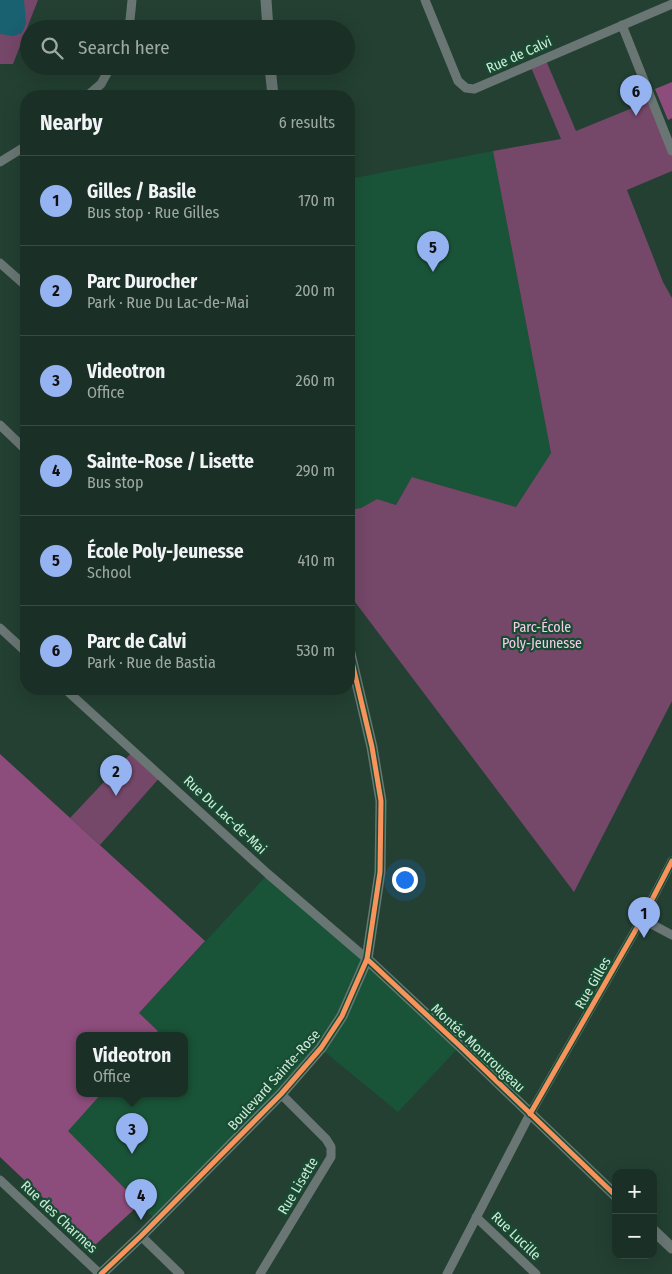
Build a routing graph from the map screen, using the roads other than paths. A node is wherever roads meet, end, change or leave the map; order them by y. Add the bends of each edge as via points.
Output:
1 (132, 0) edge
2 (266, 0) edge
3 (425, 0) edge
4 (672, 4) edge
5 (130, 20) edge
6 (267, 20) edge
7 (622, 25) junction
8 (106, 75) edge
9 (271, 75) edge
10 (94, 90) edge
11 (272, 90) edge
12 (20, 150) edge
13 (672, 151) edge
14 (0, 162) edge
15 (0, 263) edge
16 (20, 281) edge
17 (0, 425) edge
18 (20, 444) edge
19 (0, 628) edge
20 (20, 646) edge
21 (355, 675) edge
22 (72, 695) edge
23 (672, 861) edge
24 (642, 919) junction
25 (672, 935) edge
26 (367, 959) junction
27 (281, 1094) junction
28 (530, 1114) junction
29 (0, 1180) edge
30 (612, 1192) edge
31 (476, 1217) junction
32 (657, 1234) edge
33 (141, 1236) junction
34 (672, 1248) edge
35 (100, 1274) edge
36 (180, 1274) edge
37 (260, 1274) edge
38 (447, 1274) edge
39 (536, 1274) edge

1 - 5 street
2 - 6 street
3 - 7 street, Rue de Calvi via 458,82 466,88 474,89
4 - 7 street, Rue de Calvi
7 - 13 street
8 - 10 street
9 - 11 street
12 - 14 street
15 - 16 street
17 - 18 street
19 - 20 street
21 - 26 street, Boulevard Sainte-Rose via 381,801 380,872
22 - 26 street, Rue Du Lac-de-Mai via 268,874
23 - 24 street, Rue Gilles
24 - 25 street
24 - 28 street, Rue Gilles
26 - 27 street, Boulevard Sainte-Rose via 342,1016
26 - 28 street, Montée Montrougeau
27 - 33 street, Boulevard Sainte-Rose
27 - 37 street, Rue Lisette via 326,1139 331,1147 331,1157
28 - 30 street, Montée Montrougeau
28 - 31 street, Rue Gilles
29 - 35 street, Rue des Charmes
31 - 38 street, Rue Gilles
31 - 39 street, Rue Lucille
32 - 34 street
33 - 35 street, Boulevard Sainte-Rose
33 - 36 street

